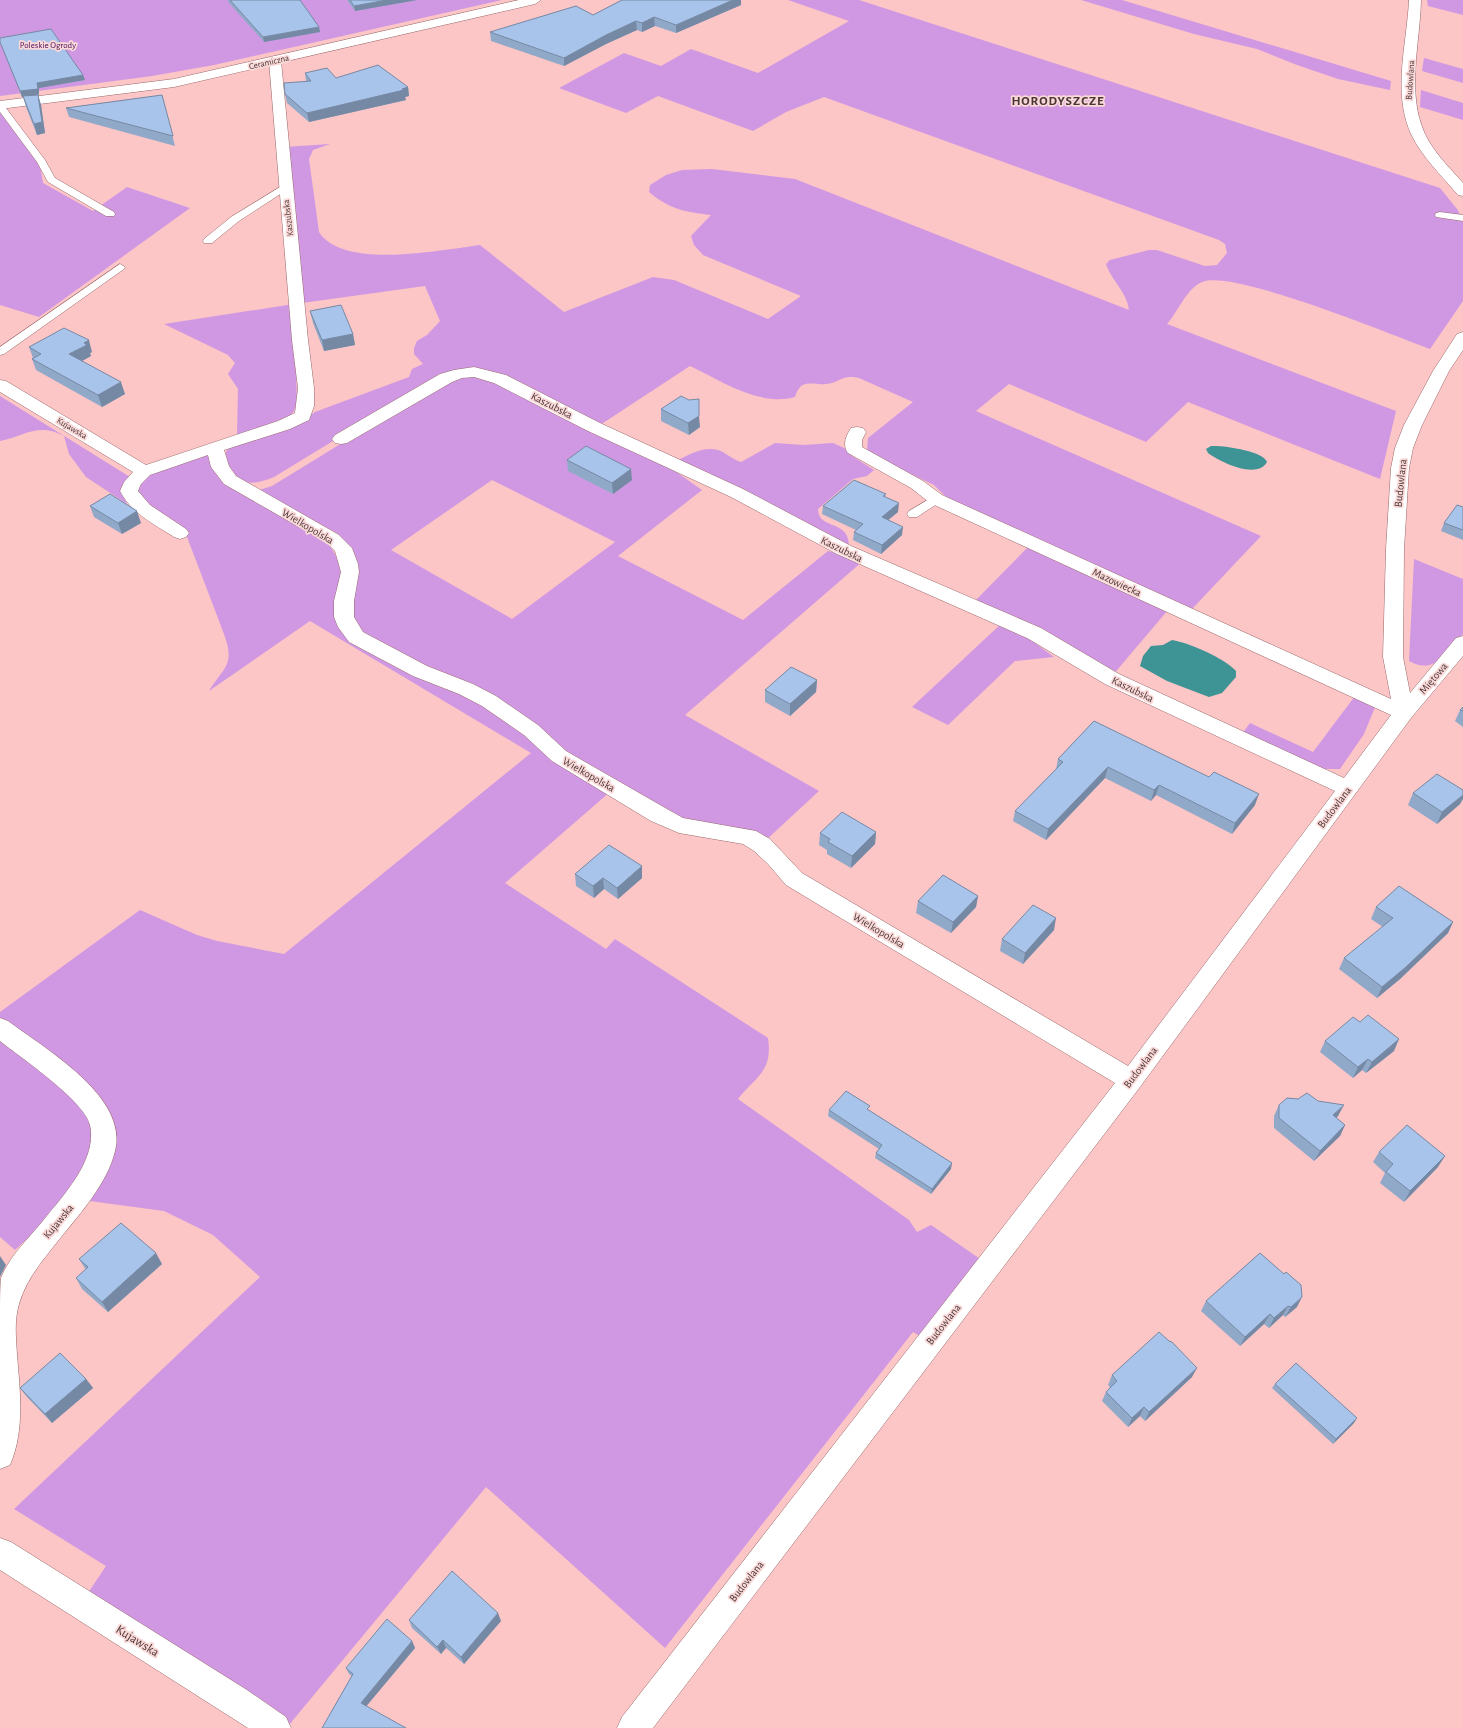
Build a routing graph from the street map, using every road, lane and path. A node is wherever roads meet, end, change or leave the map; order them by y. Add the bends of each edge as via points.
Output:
1 (535, 0) edge
2 (1411, 2) edge
3 (275, 61) junction
4 (0, 106) edge
5 (285, 187) junction
6 (1463, 192) edge
7 (110, 214) dead end
8 (1440, 215) dead end
9 (1463, 218) edge
10 (208, 241) dead end
11 (120, 267) dead end
12 (1463, 337) edge
13 (0, 352) edge
14 (0, 385) edge
15 (857, 432) dead end
16 (341, 439) dead end
17 (215, 447) junction
18 (144, 471) junction
19 (936, 499) junction
20 (913, 514) dead end
21 (180, 533) dead end
22 (1463, 643) edge
23 (1404, 713) junction
24 (1348, 788) junction
25 (0, 1028) edge
26 (1131, 1080) junction
27 (0, 1455) edge
28 (0, 1553) edge
29 (275, 1728) edge
30 (634, 1728) edge

1 - 3 street, Ceramiczna
2 - 6 street, Budowlana via 1408,95 1411,117 1419,135
3 - 4 street, Ceramiczna via 174,83
3 - 5 street, Kaszubska
4 - 7 lane via 42,162 51,180
5 - 10 lane, Kaszubska via 235,219
5 - 17 street, Kaszubska via 307,399 303,416
8 - 9 lane
11 - 13 lane
12 - 23 street, Budowlana via 1412,425 1400,468 1393,657
14 - 18 street, Kujawska
15 - 19 street, Mazowiecka via 853,440 854,449 869,460 925,489
16 - 24 street, Kaszubska via 446,378 460,372 484,373 516,386 594,427 721,484 858,557 1034,633 1112,679
17 - 18 street
17 - 26 street, Wielkopolska via 220,467 230,480 333,539 342,548 350,572 344,601 344,617 356,637 420,671 489,701 531,730 559,756 679,825 748,837 762,845 794,879
18 - 21 street via 133,482 129,491 131,498
19 - 20 lane
19 - 23 street, Mazowiecka
22 - 23 street, Miętowa
23 - 24 street, Budowlana
24 - 26 street, Budowlana
25 - 27 street, Kujawska via 78,1089 95,1108 103,1125 103,1146 94,1171 78,1197 26,1261 10,1287 1,1319 6,1398 5,1429
26 - 30 street, Budowlana
28 - 29 street, Kujawska

